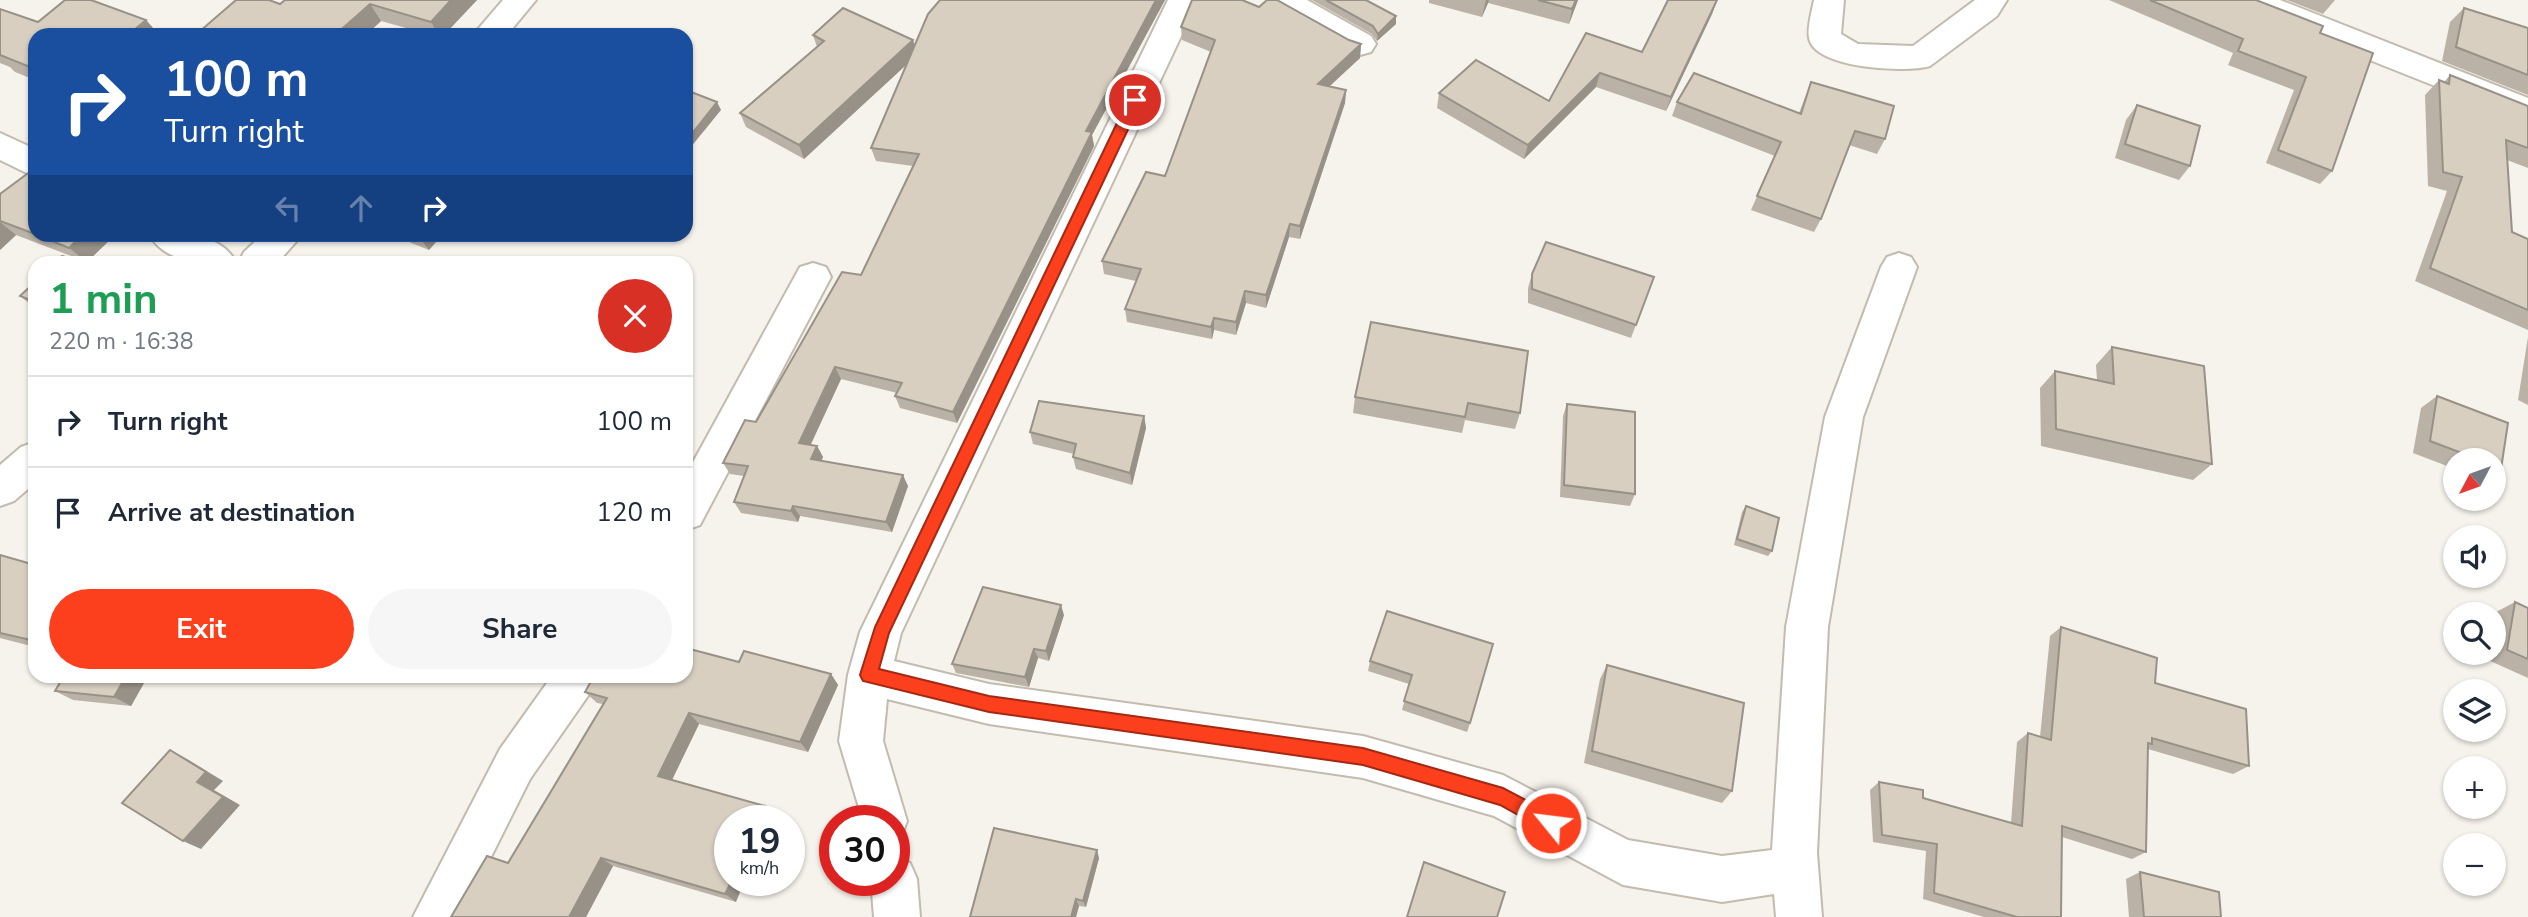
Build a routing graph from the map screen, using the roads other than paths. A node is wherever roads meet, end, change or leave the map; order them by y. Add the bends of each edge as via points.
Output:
1 (521, 0) edge
2 (1183, 0) edge
3 (1283, 0) edge
4 (1829, 0) edge
5 (1992, 0) edge
6 (2250, 0) edge
7 (495, 28) edge
8 (1360, 44) edge
9 (2525, 105) edge
10 (0, 145) edge
11 (28, 160) edge
12 (181, 242) edge
13 (277, 242) edge
14 (207, 256) edge
15 (262, 256) edge
16 (1899, 267) dead end
17 (813, 276) dead end
18 (28, 465) edge
19 (0, 489) edge
20 (693, 500) edge
21 (869, 675) junction
22 (572, 683) edge
23 (880, 805) edge
24 (1795, 869) junction
25 (895, 896) edge
26 (436, 917) edge
27 (897, 917) edge
28 (1799, 917) edge

1 - 7 street
2 - 21 street via 881,632
3 - 8 street
4 - 5 street via 1825,39 1852,55 1919,58
6 - 9 street
10 - 11 street
12 - 14 street
13 - 15 street
16 - 24 street via 1844,417 1807,627
17 - 20 street
18 - 19 street
21 - 23 street via 861,741
21 - 24 street via 989,704 1363,757 1503,797 1623,862 1722,879
22 - 26 street via 515,764
24 - 28 street
25 - 27 street

